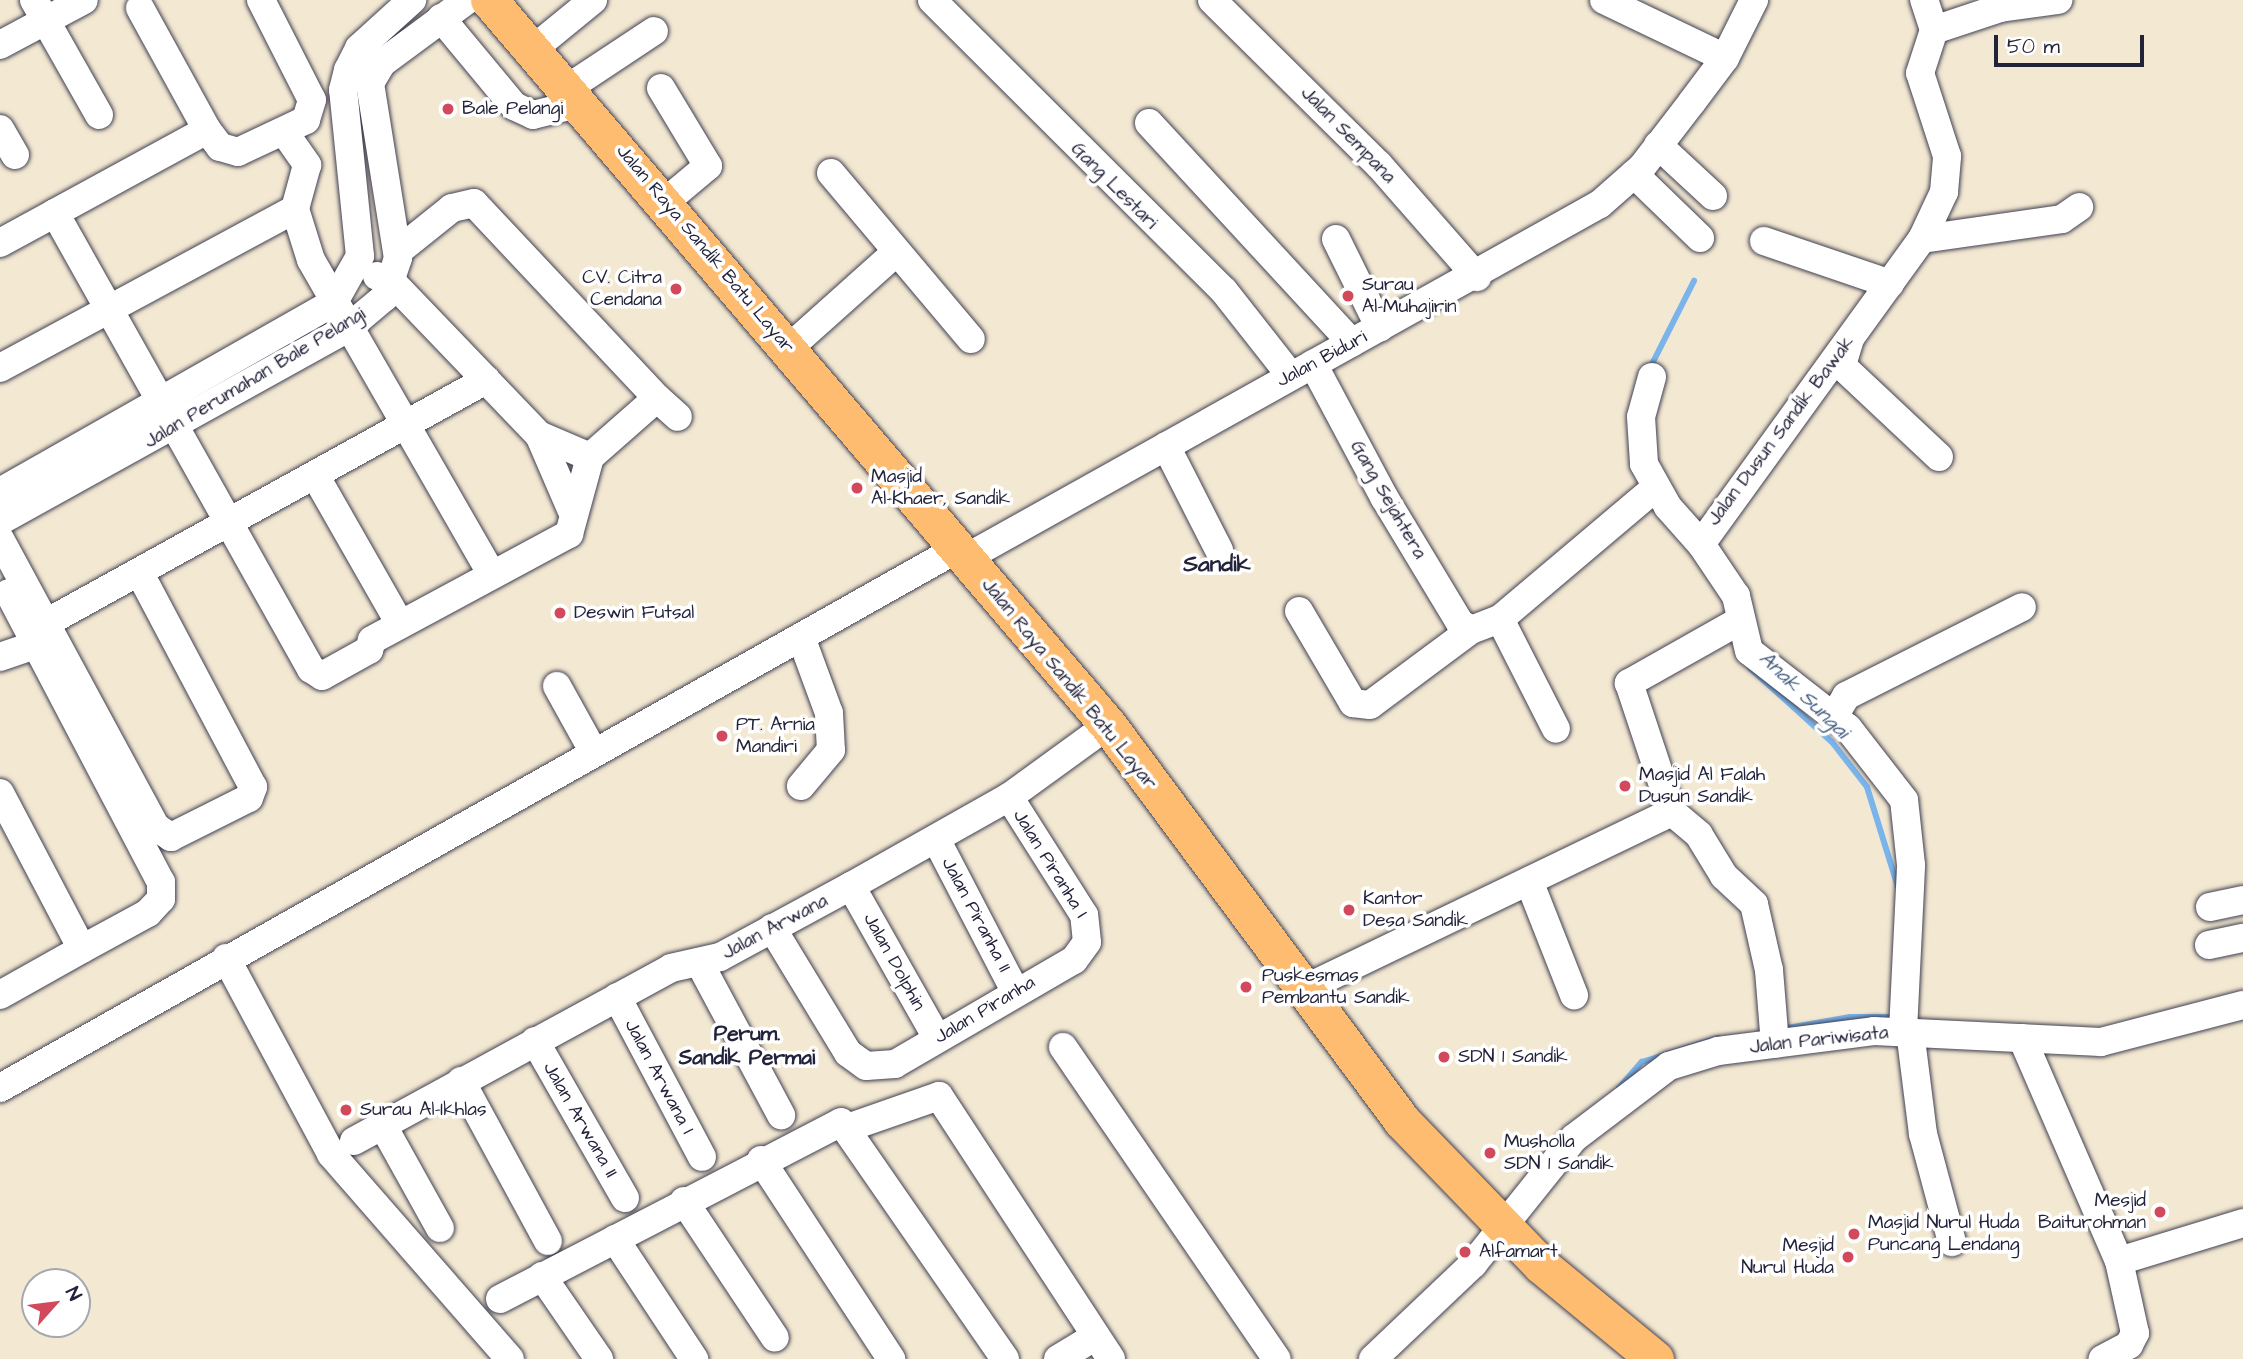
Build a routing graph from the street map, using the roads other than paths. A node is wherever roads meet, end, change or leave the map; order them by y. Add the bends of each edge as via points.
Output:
1 (84, 0) edge
2 (261, 0) edge
3 (412, 0) edge
4 (467, 0) edge
5 (489, 0) edge
6 (593, 0) edge
7 (932, 0) edge
8 (1212, 0) edge
9 (1604, 0) edge
10 (1755, 0) edge
11 (1924, 0) edge
12 (2050, 0) edge
13 (140, 8) dead end
14 (39, 10) edge
15 (441, 18) junction
16 (1934, 30) junction
17 (654, 31) dead end
18 (0, 45) edge
19 (532, 51) junction
20 (1725, 58) junction
21 (661, 88) dead end
22 (356, 91) junction
23 (575, 95) junction
24 (99, 116) dead end
25 (1149, 123) dead end
26 (0, 129) edge
27 (207, 130) junction
28 (285, 133) junction
29 (1658, 145) junction
30 (15, 155) dead end
31 (831, 173) dead end
32 (1634, 174) junction
33 (1713, 196) dead end
34 (665, 202) junction
35 (2079, 207) dead end
36 (295, 209) junction
37 (55, 213) junction
38 (1700, 238) dead end
39 (1336, 239) dead end
40 (1922, 239) junction
41 (1764, 241) dead end
42 (0, 243) edge
43 (397, 252) junction
44 (894, 254) junction
45 (358, 269) junction
46 (1477, 277) junction
47 (393, 283) junction
48 (1890, 284) junction
49 (334, 302) junction
50 (107, 309) junction
51 (348, 328) junction
52 (1380, 328) junction
53 (1851, 337) junction
54 (971, 339) dead end
55 (1352, 343) junction
56 (789, 348) junction
57 (0, 368) edge
58 (1302, 370) junction
59 (1652, 377) dead end
60 (486, 380) junction
61 (657, 398) junction
62 (167, 416) junction
63 (678, 417) dead end
64 (405, 426) junction
65 (539, 435) junction
66 (1166, 446) junction
67 (590, 457) junction
68 (1939, 457) dead end
69 (315, 475) junction
70 (1653, 489) junction
71 (0, 492) edge
72 (571, 509) junction
73 (0, 521) edge
74 (232, 524) junction
75 (0, 540) edge
76 (1701, 544) junction
77 (1219, 550) dead end
78 (961, 553) junction
79 (139, 572) junction
80 (0, 575) edge
81 (492, 575) junction
82 (2022, 607) dead end
83 (1299, 611) dead end
84 (1500, 619) junction
85 (1733, 622) junction
86 (400, 624) junction
87 (1471, 630) junction
88 (40, 634) junction
89 (801, 637) junction
90 (0, 657) edge
91 (557, 685) dead end
92 (1833, 718) junction
93 (1108, 725) junction
94 (1556, 729) dead end
95 (593, 751) junction
96 (801, 786) dead end
97 (0, 793) edge
98 (1009, 797) junction
99 (1672, 812) junction
100 (936, 839) junction
101 (1530, 881) junction
102 (851, 886) junction
103 (2243, 900) edge
104 (2210, 907) dead end
105 (772, 928) junction
106 (2243, 938) edge
107 (2209, 945) dead end
108 (82, 948) junction
109 (226, 958) junction
110 (699, 962) junction
111 (1066, 964) joint
112 (1304, 989) junction
113 (1015, 991) junction
114 (0, 993) edge
115 (1574, 995) dead end
116 (617, 997) junction
117 (2243, 1005) edge
118 (1906, 1023) junction
119 (1774, 1034) junction
120 (937, 1038) junction
121 (2022, 1038) junction
122 (535, 1041) junction
123 (1063, 1047) dead end
124 (461, 1081) junction
125 (0, 1088) edge
126 (781, 1115) dead end
127 (382, 1125) junction
128 (850, 1127) junction
129 (354, 1141) dead end
130 (702, 1157) dead end
131 (761, 1160) junction
132 (625, 1198) dead end
133 (684, 1201) junction
134 (2243, 1223) edge
135 (1500, 1226) junction
136 (440, 1228) dead end
137 (615, 1239) junction
138 (548, 1241) dead end
139 (1952, 1242) dead end
140 (2119, 1261) junction
141 (542, 1276) junction
142 (500, 1299) dead end
143 (775, 1338) dead end
144 (1103, 1348) edge
145 (510, 1359) edge
146 (599, 1359) edge
147 (694, 1359) edge
148 (891, 1359) edge
149 (1005, 1359) edge
150 (1058, 1359) edge
151 (1277, 1359) edge
152 (1373, 1359) edge
153 (1655, 1359) edge
154 (2103, 1359) edge

1 - 14 street
2 - 28 street via 312,100 306,120
3 - 22 street via 359,48
4 - 15 street
5 - 19 main road, Jalan Raya Sandik Batu Layar
6 - 19 street
7 - 58 street, Gang Lestari
8 - 46 street, Jalan Sempana via 1379,165
9 - 20 street
10 - 20 street, Jalan Biduri
11 - 16 street
12 - 16 street via 1967,16
13 - 27 street
14 - 18 street
14 - 24 street
15 - 22 street via 382,63
15 - 23 street via 514,106 533,115
16 - 40 street, Jalan Dusun Sandik Bawak via 1920,73 1947,171
17 - 23 street
19 - 23 main road, Jalan Raya Sandik Batu Layar
20 - 29 street, Jalan Biduri
21 - 34 street via 708,166
22 - 43 street
22 - 45 street
23 - 34 main road, Jalan Raya Sandik Batu Layar
25 - 55 street
26 - 30 street
27 - 28 street via 220,147 234,152
27 - 37 street
28 - 36 street via 308,173
29 - 32 street, Jalan Biduri
29 - 33 street
31 - 44 street
32 - 38 street
32 - 46 street, Jalan Biduri via 1560,232
34 - 56 main road, Jalan Raya Sandik Batu Layar
35 - 40 street via 2062,219
36 - 49 street
36 - 50 street
37 - 42 street
37 - 50 street
39 - 52 street
40 - 48 street, Jalan Dusun Sandik Bawak
41 - 48 street
43 - 47 street
43 - 61 street via 452,208 474,202
44 - 54 street
44 - 56 street
45 - 47 street
45 - 49 street
46 - 52 street, Jalan Biduri
47 - 51 street, Jalan Perumahan Bale Pelangi
47 - 60 street
48 - 53 street, Jalan Dusun Sandik Bawak
49 - 51 street
49 - 62 street
50 - 57 street
50 - 62 street
51 - 62 street, Jalan Perumahan Bale Pelangi
51 - 64 street
52 - 55 street, Jalan Biduri
53 - 68 street via 1842,366
53 - 76 street, Jalan Dusun Sandik Bawak
55 - 58 street, Jalan Biduri
56 - 78 main road, Jalan Raya Sandik Batu Layar
58 - 66 street, Jalan Biduri
58 - 87 street, Gang Sejahtera via 1460,623
59 - 70 street via 1640,440
60 - 64 street
60 - 65 street
61 - 63 street
61 - 67 street
62 - 71 street
62 - 73 street, Jalan Perumahan Bale Pelangi
62 - 74 street
64 - 69 street
64 - 81 street
65 - 67 street
65 - 72 street
66 - 77 street
66 - 78 street, Jalan Biduri
67 - 72 street
69 - 74 street
69 - 86 street
70 - 76 street
70 - 84 street
72 - 81 street via 569,534
74 - 79 street
74 - 86 street via 315,672 331,675
75 - 88 street
76 - 85 street, Jalan Dusun Sandik Bawak via 1736,596
78 - 89 street, Jalan Biduri
78 - 93 main road, Jalan Raya Sandik Batu Layar
79 - 88 street
79 - 88 street via 252,783 249,798 180,834 163,835
80 - 88 street
81 - 86 street
82 - 92 street via 1846,696
83 - 87 street via 1353,703 1361,707
84 - 87 street
84 - 94 street
85 - 92 street, Jalan Dusun Sandik Bawak via 1762,666
85 - 99 street via 1629,682
88 - 90 street
88 - 108 street via 163,891 148,914
89 - 95 street, Jalan Biduri
89 - 96 street via 829,713 831,750
91 - 95 street
92 - 118 street, Jalan Dusun Sandik Bawak via 1891,775 1904,800 1911,865
93 - 98 street, Jalan Arwana
93 - 112 main road, Jalan Raya Sandik Batu Layar
95 - 109 street, Jalan Biduri
97 - 108 street
98 - 100 street, Jalan Arwana
98 - 111 street, Jalan Piranha I via 1088,926 1082,952
99 - 101 street
99 - 119 street via 1699,835 1724,876 1750,897 1769,970
100 - 102 street, Jalan Arwana
100 - 113 street, Jalan Piranha II
101 - 112 street
101 - 115 street via 1571,973
102 - 105 street, Jalan Arwana
102 - 120 street, Jalan Dolphin
103 - 104 street
105 - 110 street, Jalan Arwana
105 - 120 street, Jalan Piranha via 848,1054 874,1067 905,1059
106 - 107 street
108 - 114 street
109 - 125 street, Jalan Biduri
109 - 145 street via 331,1154
110 - 116 street, Jalan Arwana via 671,968
110 - 126 street
111 - 113 street, Jalan Piranha
112 - 135 main road, Jalan Raya Sandik Batu Layar via 1402,1121
113 - 120 street, Jalan Piranha
116 - 122 street, Jalan Arwana
116 - 130 street, Jalan Arwana I
117 - 121 street, Jalan Pariwisata via 2128,1039
118 - 119 street, Jalan Pariwisata
118 - 121 street, Jalan Pariwisata
118 - 139 street, Jalan Dusun Sandik Bawak via 1921,1124
119 - 135 street, Jalan Pariwisata via 1655,1073 1574,1138
121 - 140 street
122 - 124 street, Jalan Arwana
122 - 132 street, Jalan Arwana II
123 - 151 street
124 - 127 street, Jalan Arwana
124 - 138 street
127 - 129 street, Jalan Arwana
127 - 136 street
128 - 131 street via 828,1125
128 - 144 street via 939,1096
128 - 149 street
131 - 133 street
131 - 148 street
133 - 137 street
133 - 143 street
134 - 140 street
135 - 152 street, Jalan Pariwisata via 1436,1305
135 - 153 main road, Jalan Raya Sandik Batu Layar
137 - 141 street
137 - 147 street
140 - 154 street via 2135,1333 2129,1345
141 - 142 street
141 - 146 street
144 - 150 street

